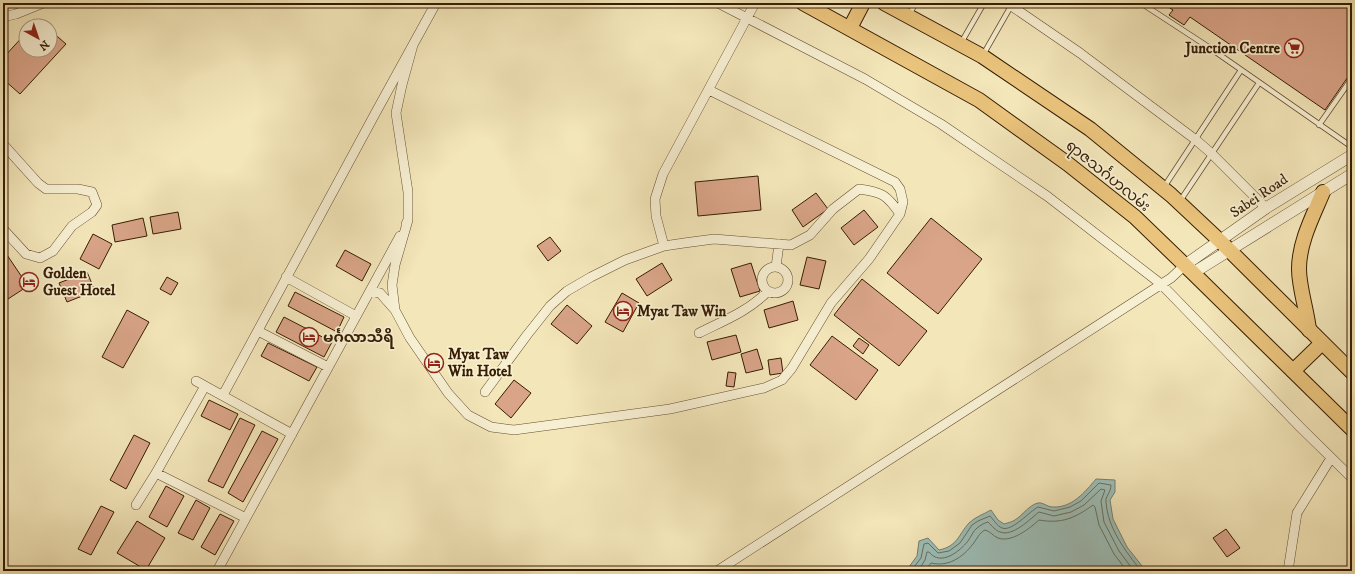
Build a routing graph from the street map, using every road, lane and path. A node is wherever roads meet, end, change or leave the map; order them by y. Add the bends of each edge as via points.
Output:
1 (43, 3) edge
2 (436, 3) edge
3 (718, 3) edge
4 (755, 3) edge
5 (803, 3) edge
6 (863, 3) edge
7 (884, 3) edge
8 (916, 3) edge
9 (984, 3) edge
10 (1140, 3) edge
11 (1010, 4) edge
12 (908, 16) junction
13 (3, 17) edge
14 (747, 18) junction
15 (850, 28) junction
16 (960, 44) junction
17 (413, 45) junction
18 (982, 56) junction
19 (1241, 70) junction
20 (1352, 78) edge
21 (1259, 83) junction
22 (709, 90) junction
23 (1319, 125) junction
24 (1196, 140) junction
25 (3, 144) edge
26 (1352, 147) edge
27 (1211, 153) junction
28 (1352, 154) edge
29 (1352, 174) edge
30 (1163, 188) junction
31 (1323, 192) junction
32 (1179, 202) junction
33 (1266, 208) junction
34 (900, 214) junction
35 (408, 220) junction
36 (3, 229) edge
37 (779, 244) junction
38 (1225, 245) junction
39 (664, 246) junction
40 (776, 267) junction
41 (1189, 269) junction
42 (286, 278) junction
43 (1161, 284) junction
44 (370, 291) junction
45 (768, 291) junction
46 (395, 310) junction
47 (356, 316) junction
48 (1309, 330) junction
49 (258, 332) junction
50 (699, 333) dead end
51 (1322, 343) junction
52 (328, 367) junction
53 (1293, 371) junction
54 (1352, 372) edge
55 (196, 381) dead end
56 (205, 386) junction
57 (485, 392) dead end
58 (223, 396) junction
59 (1352, 428) edge
60 (292, 434) junction
61 (1331, 458) junction
62 (156, 473) junction
63 (1352, 478) edge
64 (136, 505) dead end
65 (246, 518) junction
66 (217, 571) edge
67 (717, 571) edge
68 (1288, 571) edge

1 - 13 street
2 - 17 street
3 - 14 street
4 - 14 street
5 - 15 main road, ရာဇသင်္ဂဟလမ်း
6 - 15 main road
7 - 12 main road, ရာဇသင်္ဂဟလမ်း
8 - 12 lane
9 - 16 lane
10 - 19 lane
11 - 18 lane
11 - 24 street
12 - 16 main road, ရာဇသင်္ဂဟလမ်း
14 - 22 street
14 - 43 street via 865,79 942,124 1047,196
15 - 41 main road, ရာဇသင်္ဂဟလမ်း via 986,105 1129,212
16 - 18 main road, ရာဇသင်္ဂဟလမ်း
17 - 35 street via 396,113 408,192
17 - 42 street
18 - 30 main road, ရာဇသင်္ဂဟလမ်း via 1090,129
19 - 21 lane
19 - 24 lane
20 - 23 lane
21 - 23 lane
21 - 27 lane
22 - 34 street via 895,182 900,189 903,202
22 - 39 street via 663,174 655,198 656,216
23 - 26 lane
24 - 27 street
24 - 30 lane
25 - 36 street via 46,189 78,188 92,192 97,205 92,212 72,226 54,251 40,258 26,254
27 - 32 lane
27 - 33 street
28 - 33 street, Sabei Road
29 - 31 street, Sabei Road
30 - 32 main road, ရာဇသင်္ဂဟလမ်း
31 - 38 street, Sabei Road via 1276,220
31 - 48 main road via 1301,249 1299,268
32 - 38 main road, ရာဇသင်္ဂဟလမ်း
33 - 38 street, Sabei Road
34 - 37 street via 890,201 876,191 859,189 833,209 810,235 791,245
34 - 46 street via 869,259 831,303 782,380 764,388 670,409 514,430 491,427 468,415 448,393 410,338
35 - 44 street
35 - 46 street via 392,285
37 - 39 street via 714,239
37 - 40 street
38 - 41 street, Sabei Road
38 - 48 main road, ရာဇသင်္ဂဟလမ်း
39 - 57 street via 625,260 567,291 550,306
40 - 45 street via 770,268 763,275 762,283
40 - 45 street via 785,272 787,284 780,292
41 - 43 street
41 - 53 main road, ရာဇသင်္ဂဟလမ်း
42 - 47 street
42 - 49 street
43 - 61 street
43 - 67 street
44 - 46 street via 380,293
44 - 47 street
45 - 50 street via 746,309
47 - 52 street
48 - 51 main road, ရာဇသင်္ဂဟလမ်း
49 - 52 street
49 - 58 street
51 - 53 main road
51 - 54 main road, ရာဇသင်္ဂဟလမ်း
52 - 60 street
53 - 59 main road, ရာဇသင်္ဂဟလမ်း
55 - 56 street
56 - 58 street
56 - 62 street
58 - 60 street
60 - 65 street
61 - 63 street
61 - 68 street via 1297,513
62 - 64 street
62 - 65 street
65 - 66 street

